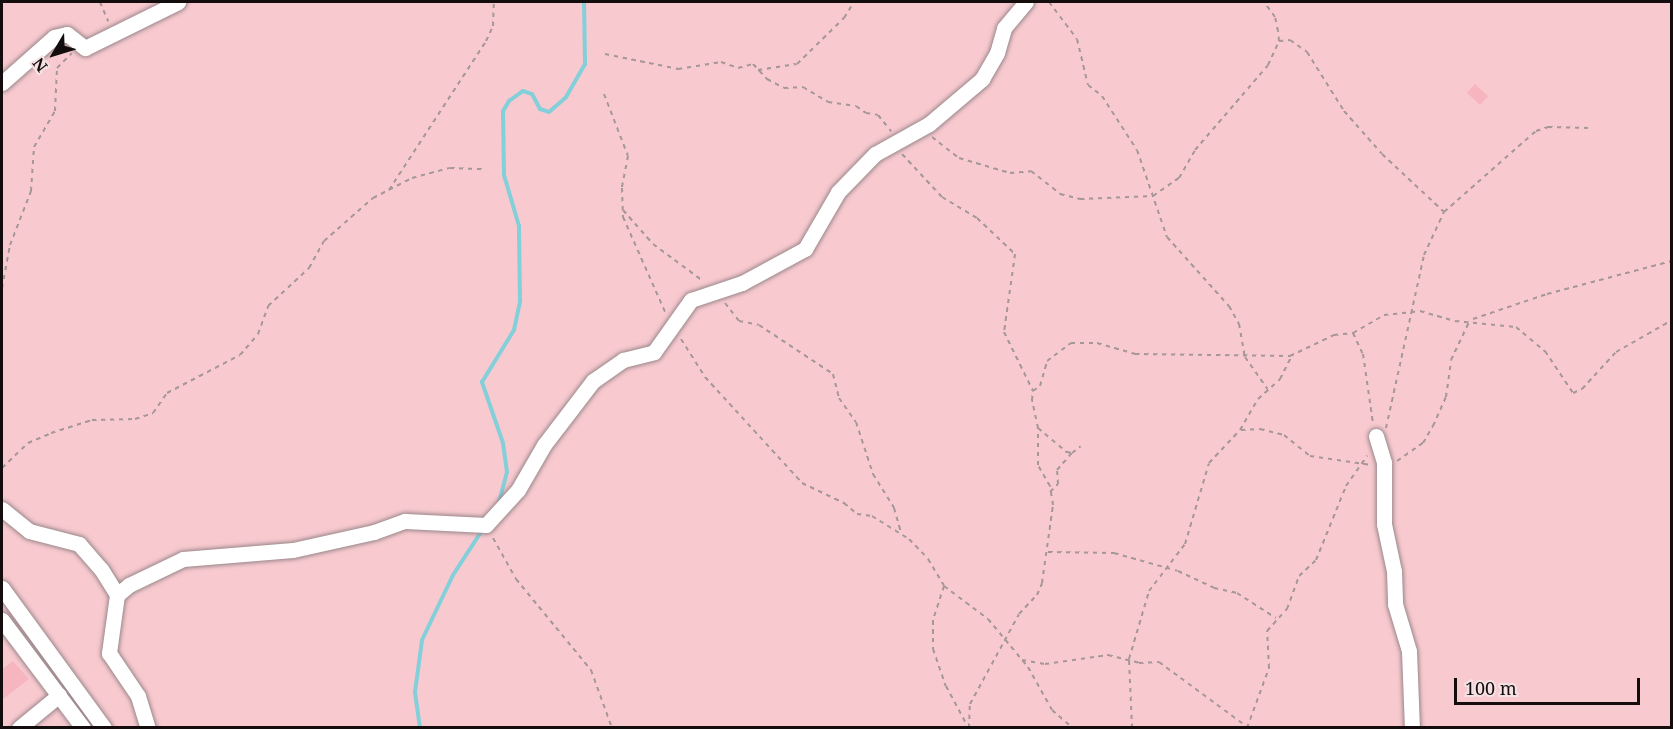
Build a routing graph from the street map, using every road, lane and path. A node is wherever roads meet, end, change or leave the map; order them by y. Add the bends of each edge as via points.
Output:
1 (100, 2) edge
2 (178, 2) edge
3 (494, 2) edge
4 (854, 2) edge
5 (1026, 2) edge
6 (1049, 2) edge
7 (1264, 2) edge
8 (113, 35) junction
9 (1279, 41) junction
10 (85, 48) junction
11 (605, 54) dead end
12 (758, 69) junction
13 (2, 83) edge
14 (920, 128) junction
15 (1590, 128) dead end
16 (893, 143) junction
17 (484, 169) dead end
18 (388, 190) junction
19 (1153, 196) junction
20 (623, 210) dead end
21 (1444, 212) junction
22 (1671, 261) edge
23 (2, 288) edge
24 (719, 292) junction
25 (2, 307) edge
26 (1408, 314) junction
27 (2, 316) edge
28 (1470, 320) junction
29 (1671, 320) edge
30 (1353, 333) junction
31 (1292, 355) junction
32 (1245, 357) junction
33 (1267, 389) junction
34 (1033, 391) junction
35 (1038, 428) junction
36 (1379, 442) junction
37 (1081, 446) dead end
38 (1072, 453) junction
39 (2, 468) edge
40 (1050, 492) junction
41 (819, 493) dead end
42 (2, 508) edge
43 (486, 525) junction
44 (901, 533) junction
45 (1048, 552) junction
46 (1165, 569) junction
47 (944, 586) junction
48 (2, 588) edge
49 (117, 595) junction
50 (1276, 619) junction
51 (2, 620) edge
52 (1004, 639) junction
53 (1019, 658) junction
54 (1129, 659) junction
55 (60, 695) junction
56 (1247, 727) edge
57 (19, 728) edge
58 (83, 728) edge
59 (104, 728) edge
60 (148, 728) edge
61 (612, 728) edge
62 (969, 728) edge
63 (1073, 728) edge
64 (1132, 728) edge
65 (1412, 728) edge

1 - 8 path
2 - 8 street
3 - 18 path via 494,26 486,41
4 - 12 path via 844,18 797,64
5 - 14 street via 1004,28 997,53 982,79
6 - 19 path via 1077,39 1088,85 1102,96 1137,150
7 - 9 path via 1275,17
8 - 10 street
9 - 19 path via 1268,64 1195,150 1179,178
9 - 21 path via 1290,40 1306,52 1344,111 1356,120 1382,154
10 - 13 street via 67,33 54,37
10 - 23 path via 76,50 57,68 55,111 34,147 31,191 10,245
11 - 12 path via 678,69 721,62 738,68 753,64
12 - 16 path via 784,88 803,87 828,102 856,106 878,115 891,129
14 - 16 street
14 - 19 path via 959,158 1010,173 1031,171 1070,196 1115,200
15 - 21 path via 1548,127 1536,131
16 - 24 street via 875,154 838,192 805,249
16 - 34 path via 934,190 976,218 1015,254 1004,332
17 - 18 path via 450,168 412,178
18 - 39 path via 373,198 324,241 309,268 268,306 258,334 240,355 167,393 153,413 135,419 92,420 51,433 28,443
19 - 32 path via 1167,237 1229,306 1239,324
20 - 24 path via 653,244 693,278
21 - 26 path via 1424,255
22 - 28 path via 1547,294
24 - 43 street via 688,302 675,327 654,352 623,360 593,381 544,445 518,490
24 - 44 path via 739,321 759,325 833,374 839,398 856,422 873,474 894,508
25 - 27 path
26 - 28 path via 1420,311 1455,321
26 - 30 path via 1384,315
26 - 36 path
28 - 29 path via 1516,327 1545,351 1573,393 1591,381 1616,352
30 - 31 path via 1334,335
30 - 36 path via 1363,354
31 - 32 path
31 - 33 path via 1280,379
32 - 33 path
32 - 34 path via 1135,354 1097,343 1071,343 1047,361 1040,386
33 - 46 path via 1248,412 1240,430 1209,463 1185,544
34 - 35 path
35 - 38 path
35 - 40 path via 1038,465
36 - 50 path via 1346,486 1316,560 1299,576 1287,609
36 - 65 street via 1386,482 1384,524 1394,571 1395,604 1409,651
37 - 38 path
38 - 40 path via 1057,470 1058,484
40 - 45 path via 1053,505
41 - 44 path
42 - 49 street via 29,531 79,544
43 - 49 street via 405,521 293,550 183,559 129,585
43 - 61 path via 516,579 591,670
44 - 47 path via 928,559
45 - 46 path via 1114,554
45 - 52 path via 1037,595 1018,614
46 - 50 path via 1237,593
46 - 54 path via 1149,591
47 - 52 path via 988,619
47 - 62 path via 933,620 933,650 946,686
48 - 59 street
49 - 60 street via 109,653 138,696 147,714
50 - 56 path via 1267,631 1269,668
51 - 55 street
52 - 53 path
52 - 62 path via 970,705
53 - 54 path via 1034,664 1108,655
53 - 63 path via 1052,710
54 - 56 path via 1159,662
54 - 64 path
55 - 57 street
55 - 58 street

